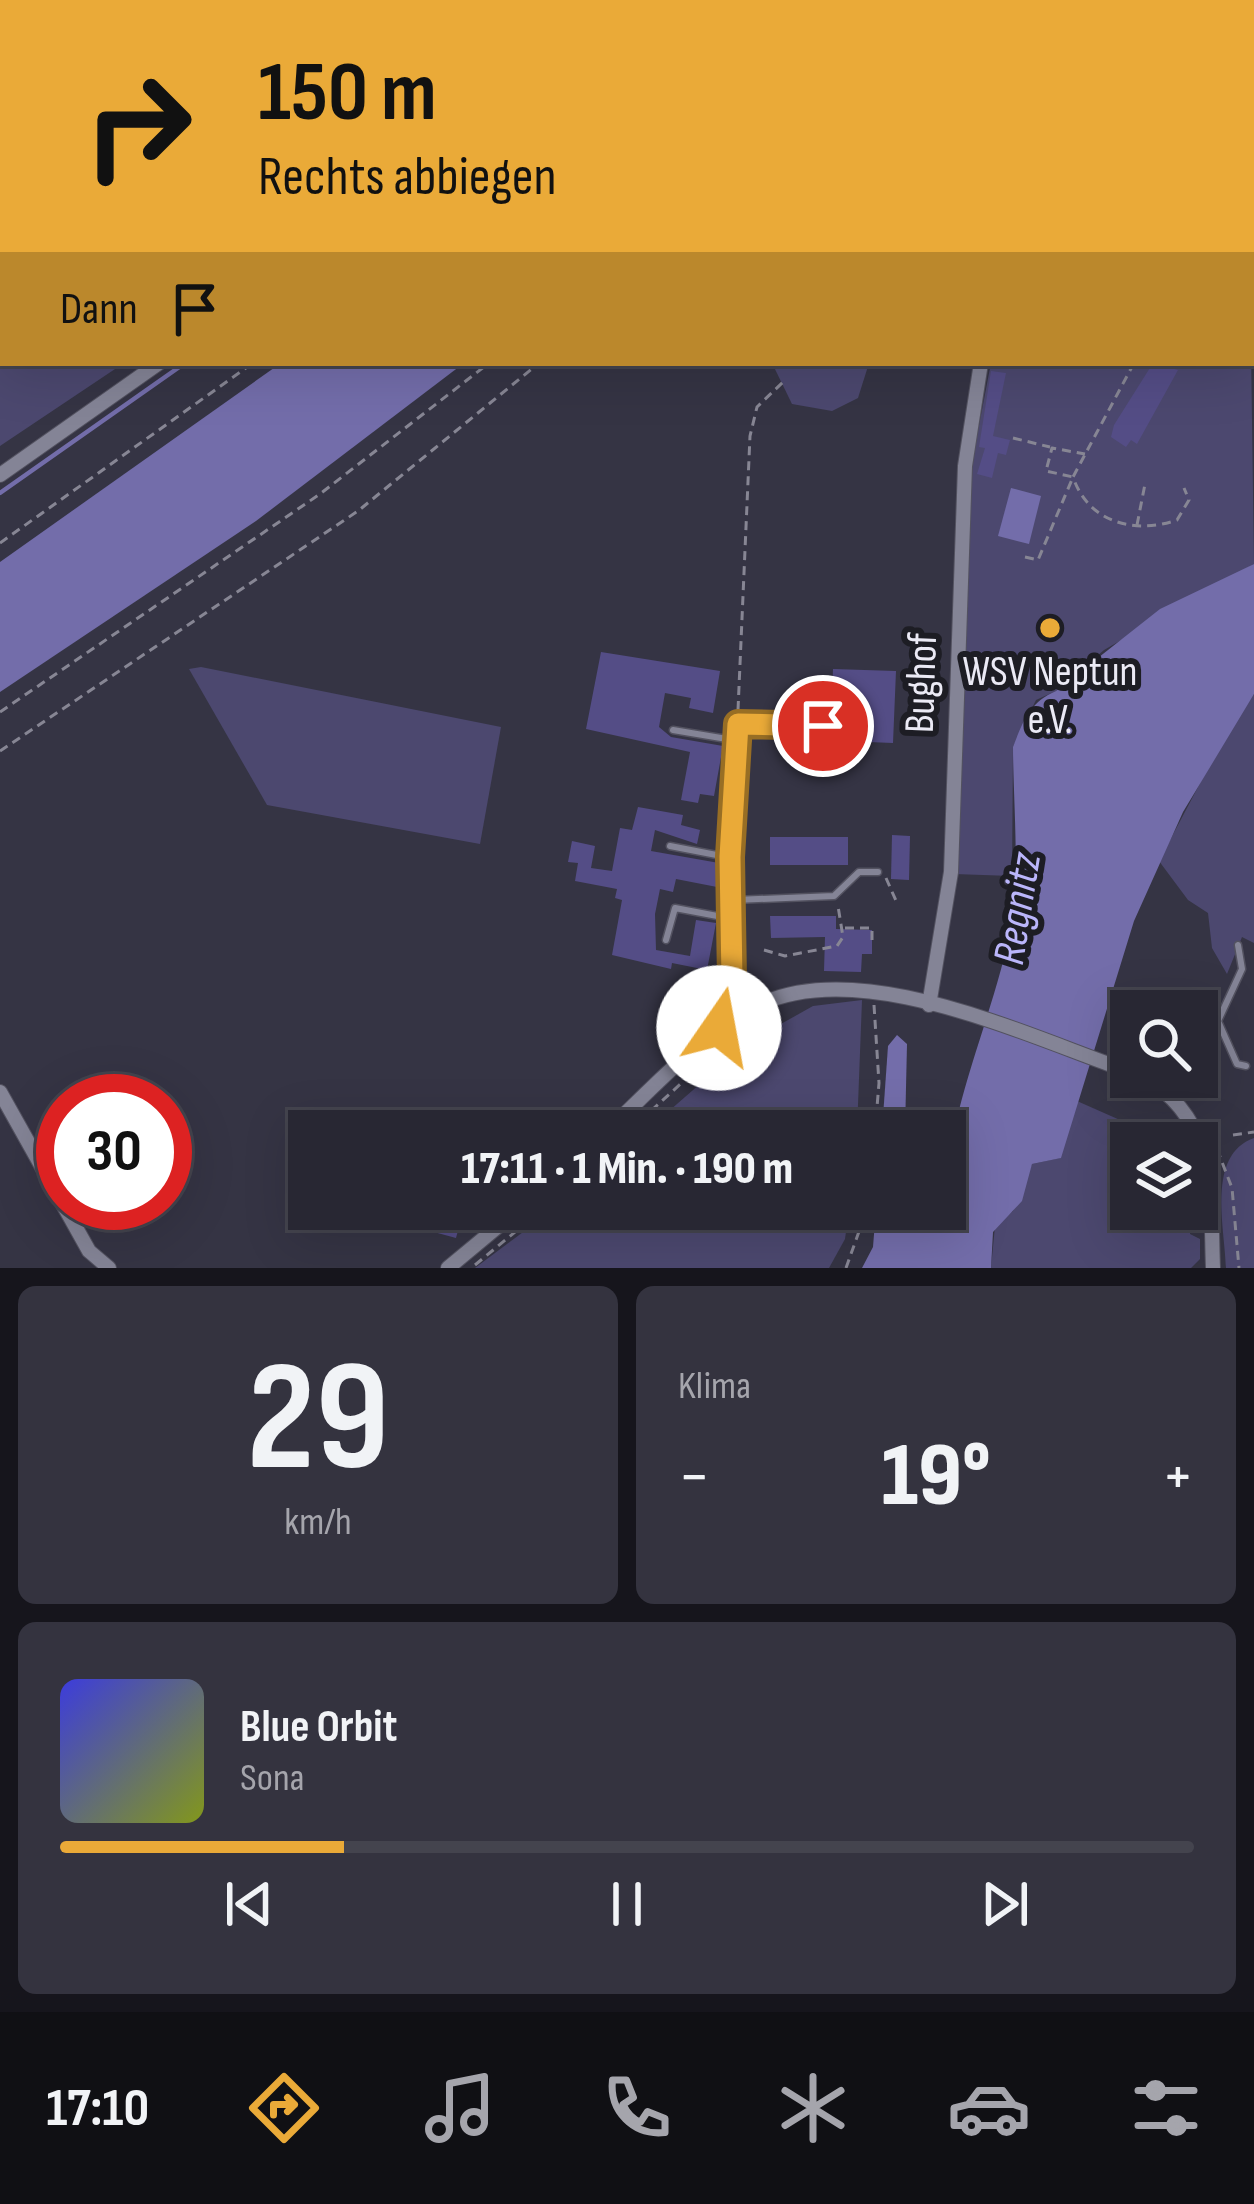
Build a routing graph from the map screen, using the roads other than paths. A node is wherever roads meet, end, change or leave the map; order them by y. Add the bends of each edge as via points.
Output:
1 (155, 366) edge
2 (982, 366) edge
3 (0, 475) edge
4 (835, 711) dead end
5 (673, 730) dead end
6 (737, 732) junction
7 (670, 846) dead end
8 (730, 857) junction
9 (878, 872) road end
10 (731, 900) junction
11 (731, 919) junction
12 (666, 940) dead end
13 (1238, 945) dead end
14 (732, 980) junction
15 (767, 1001) junction
16 (929, 1005) junction
17 (719, 1028) junction
18 (1110, 1065) edge
19 (1246, 1066) dead end
20 (0, 1092) edge
21 (1171, 1098) edge
22 (629, 1110) edge
23 (494, 1230) edge
24 (109, 1268) edge
25 (448, 1268) edge
26 (1213, 1268) edge

1 - 3 street
2 - 16 street, Bughof via 965,466 951,872
4 - 6 lane via 823,726
5 - 6 lane
6 - 8 street
7 - 8 lane
8 - 10 street
9 - 10 lane via 859,872 834,896
10 - 11 street
11 - 12 lane via 675,908
11 - 14 street
13 - 19 lane via 1242,968 1218,1021 1237,1064
14 - 15 street
14 - 17 street
15 - 16 street via 823,989
15 - 17 street
16 - 18 street
17 - 22 street
20 - 24 street via 89,1251
21 - 26 street via 1207,1153
23 - 25 street

